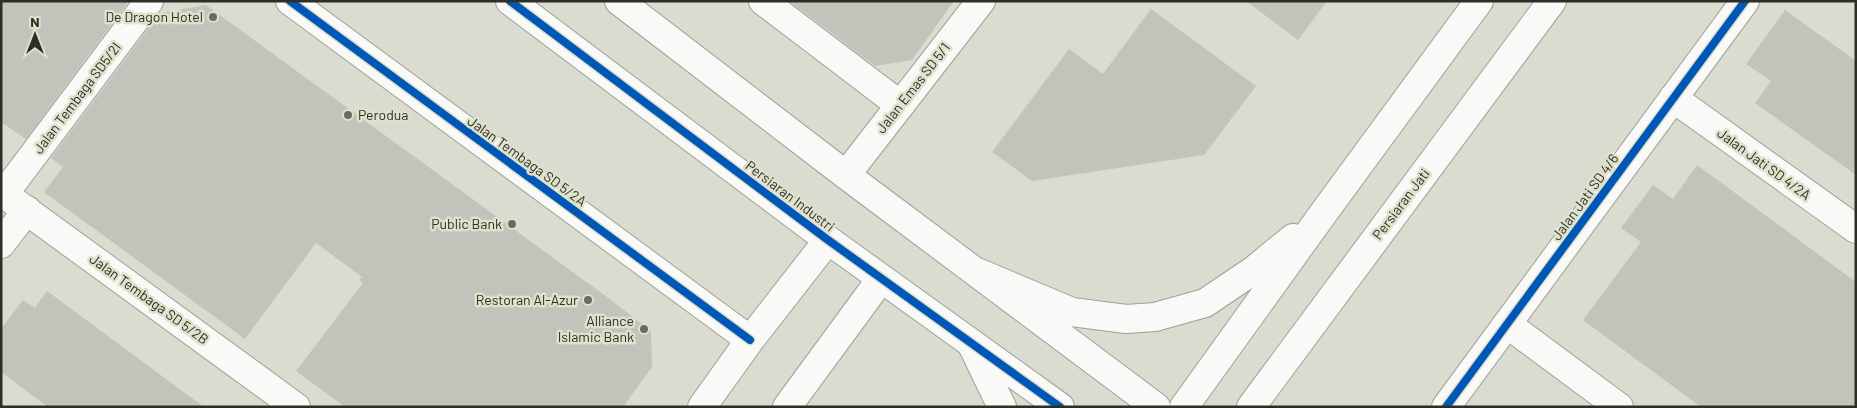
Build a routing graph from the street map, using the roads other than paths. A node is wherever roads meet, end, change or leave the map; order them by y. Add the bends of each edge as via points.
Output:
1 (149, 1) edge
2 (290, 1) edge
3 (510, 1) edge
4 (618, 1) edge
5 (763, 1) edge
6 (981, 1) edge
7 (1479, 1) edge
8 (1552, 1) edge
9 (1744, 1) edge
10 (1673, 98) junction
11 (900, 105) junction
12 (846, 175) junction
13 (3, 193) edge
14 (27, 210) junction
15 (1325, 211) junction
16 (1856, 229) edge
17 (828, 240) junction
18 (1, 244) edge
19 (976, 272) junction
20 (881, 279) junction
21 (1507, 324) junction
22 (750, 340) junction
23 (971, 343) junction
24 (296, 407) edge
25 (702, 407) edge
26 (787, 407) edge
27 (1002, 407) edge
28 (1060, 407) edge
29 (1156, 407) edge
30 (1184, 407) edge
31 (1251, 407) edge
32 (1446, 407) edge
33 (1619, 407) edge

1 - 13 street, Jalan Tembaga SD5/2I
2 - 22 street, Jalan Tembaga SD 5/2A
3 - 17 street, Persiaran Industri
4 - 12 street
5 - 11 street
6 - 11 street, Jalan Emas SD 5/1
7 - 15 street
8 - 31 street, Persiaran Jati
9 - 10 street, Jalan Jati SD 4/6
10 - 16 street, Jalan Jati SD 4/2A
10 - 21 street, Jalan Jati SD 4/6
11 - 12 street, Jalan Emas SD 5/1
12 - 19 street
13 - 14 street, Jalan Tembaga SD 5/2B
14 - 18 street
14 - 24 street, Jalan Tembaga SD 5/2B
15 - 19 street via 1254,270 1205,303 1155,317 1126,319 1072,312
15 - 30 street
17 - 20 street, Persiaran Industri
17 - 22 street
19 - 29 street
20 - 23 street, Persiaran Industri
20 - 26 street
21 - 32 street, Jalan Jati SD 4/6
21 - 33 street
22 - 25 street
23 - 27 street
23 - 28 street, Persiaran Industri

